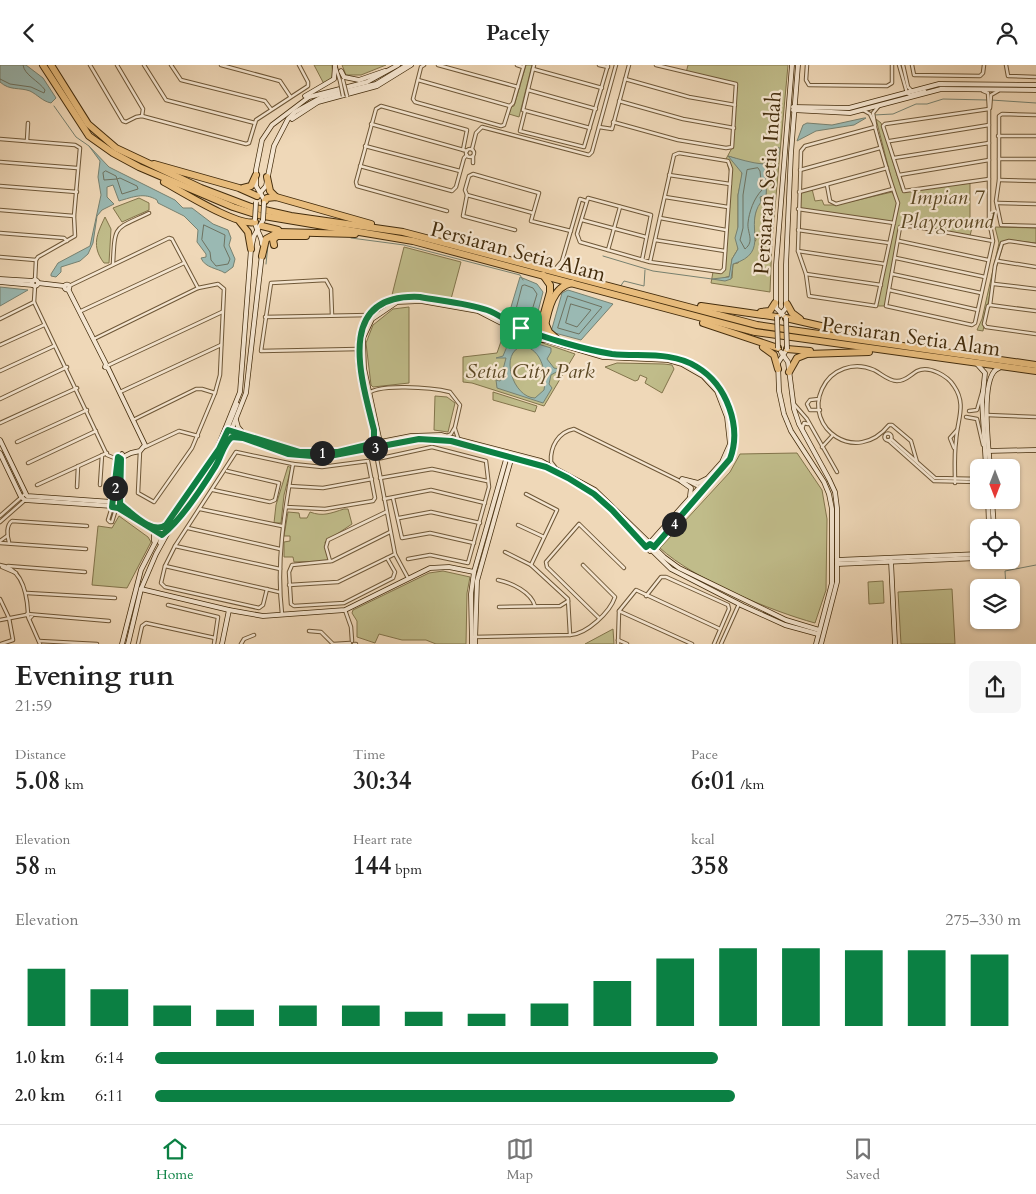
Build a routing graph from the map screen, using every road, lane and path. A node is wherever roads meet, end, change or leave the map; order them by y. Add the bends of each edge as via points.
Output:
1 (43, 65) edge
2 (51, 65) edge
3 (90, 65) edge
4 (117, 65) edge
5 (144, 65) edge
6 (171, 65) edge
7 (221, 65) edge
8 (299, 65) edge
9 (336, 65) edge
10 (407, 65) edge
11 (411, 65) edge
12 (424, 65) edge
13 (438, 65) edge
14 (517, 65) edge
15 (599, 65) edge
16 (616, 65) edge
17 (629, 65) edge
18 (656, 65) edge
19 (792, 65) edge
20 (798, 65) edge
21 (807, 65) edge
22 (892, 65) edge
23 (901, 65) edge
24 (912, 65) edge
25 (984, 65) edge
26 (1006, 65) edge
27 (397, 66) edge
28 (523, 66) edge
29 (608, 66) edge
30 (533, 67) edge
31 (341, 71) junction
32 (904, 77) junction
33 (1036, 77) edge
34 (625, 79) junction
35 (418, 80) junction
36 (342, 81) junction
37 (951, 84) junction
38 (1036, 85) edge
39 (518, 87) junction
40 (905, 87) junction
41 (602, 88) junction
42 (970, 89) junction
43 (527, 90) junction
44 (1009, 90) junction
45 (1036, 90) edge
46 (913, 91) junction
47 (929, 91) junction
48 (907, 93) junction
49 (901, 94) junction
50 (290, 96) junction
51 (345, 96) junction
52 (796, 96) junction
53 (990, 97) junction
54 (619, 101) junction
55 (735, 105) junction
56 (509, 106) junction
57 (879, 106) junction
58 (789, 108) junction
59 (795, 108) junction
60 (270, 109) junction
61 (596, 109) junction
62 (805, 109) junction
63 (989, 109) junction
64 (862, 110) junction
65 (525, 111) junction
66 (872, 114) junction
67 (1036, 115) edge
68 (142, 116) junction
69 (280, 116) junction
70 (794, 118) junction
71 (613, 122) junction
72 (28, 123) dead end
73 (255, 123) junction
74 (371, 123) junction
75 (285, 125) junction
76 (599, 125) junction
77 (989, 125) junction
78 (875, 126) junction
79 (591, 128) junction
80 (734, 128) junction
81 (998, 136) junction
82 (1036, 136) edge
83 (0, 139) edge
84 (27, 141) junction
85 (889, 141) junction
86 (989, 143) junction
87 (365, 146) junction
88 (116, 148) junction
89 (881, 148) junction
90 (472, 149) junction
91 (462, 150) junction
92 (467, 153) junction
93 (473, 156) junction
94 (894, 158) junction
95 (999, 159) junction
96 (1036, 159) edge
97 (989, 160) junction
98 (0, 162) edge
99 (473, 163) dead end
100 (360, 166) junction
101 (139, 167) junction
102 (77, 168) junction
103 (887, 168) junction
104 (800, 170) junction
105 (460, 171) junction
106 (256, 175) junction
107 (669, 175) junction
108 (899, 175) junction
109 (267, 177) junction
110 (989, 179) junction
111 (999, 180) junction
112 (1036, 181) edge
113 (730, 184) junction
114 (827, 185) junction
115 (0, 186) edge
116 (239, 188) junction
117 (893, 189) junction
118 (77, 192) junction
119 (799, 192) junction
120 (467, 195) junction
121 (258, 197) junction
122 (276, 197) junction
123 (665, 197) junction
124 (587, 201) junction
125 (265, 202) junction
126 (998, 203) junction
127 (1036, 204) edge
128 (620, 207) junction
129 (728, 207) junction
130 (798, 209) junction
131 (0, 210) edge
132 (447, 211) dead end
133 (149, 213) dead end
134 (533, 213) junction
135 (74, 216) junction
136 (231, 217) junction
137 (660, 218) junction
138 (582, 219) junction
139 (255, 220) junction
140 (894, 223) junction
141 (261, 225) junction
142 (1036, 225) edge
143 (614, 229) junction
144 (515, 230) dead end
145 (726, 230) junction
146 (798, 230) junction
147 (571, 231) junction
148 (289, 232) junction
149 (402, 232) junction
150 (0, 233) edge
151 (319, 233) junction
152 (646, 237) junction
153 (655, 240) junction
154 (67, 241) junction
155 (413, 241) junction
156 (898, 241) junction
157 (993, 241) junction
158 (889, 243) junction
159 (274, 245) dead end
160 (1036, 245) edge
161 (251, 249) junction
162 (608, 250) junction
163 (725, 251) junction
164 (798, 251) junction
165 (262, 256) junction
166 (0, 257) edge
167 (896, 257) junction
168 (36, 260) junction
169 (642, 260) junction
170 (988, 260) junction
171 (562, 261) junction
172 (998, 261) junction
173 (650, 262) junction
174 (184, 263) junction
175 (113, 264) junction
176 (885, 264) junction
177 (1036, 267) edge
178 (543, 272) junction
179 (892, 274) junction
180 (806, 275) junction
181 (985, 277) junction
182 (0, 279) edge
183 (576, 280) junction
184 (0, 282) edge
185 (35, 283) junction
186 (994, 283) junction
187 (881, 285) junction
188 (67, 287) junction
189 (198, 288) junction
190 (1036, 289) edge
191 (889, 290) junction
192 (982, 293) junction
193 (663, 300) junction
194 (34, 303) junction
195 (775, 303) junction
196 (787, 303) junction
197 (990, 305) junction
198 (978, 310) junction
199 (81, 311) junction
200 (1036, 311) edge
201 (222, 312) junction
202 (753, 313) junction
203 (681, 314) junction
204 (332, 315) junction
205 (370, 315) junction
206 (781, 316) junction
207 (265, 317) junction
208 (0, 319) edge
209 (808, 322) junction
210 (544, 323) junction
211 (44, 325) junction
212 (521, 328) junction
213 (1036, 334) edge
214 (738, 335) junction
215 (540, 337) junction
216 (94, 339) junction
217 (557, 339) junction
218 (0, 345) edge
219 (221, 345) junction
220 (54, 346) junction
221 (912, 347) junction
222 (358, 349) junction
223 (782, 350) junction
224 (824, 352) junction
225 (901, 353) junction
226 (960, 359) junction
227 (674, 362) junction
228 (1036, 365) edge
229 (108, 366) junction
230 (681, 366) dead end
231 (67, 367) junction
232 (691, 368) junction
233 (1020, 368) junction
234 (676, 369) dead end
235 (778, 369) junction
236 (0, 371) edge
237 (789, 372) junction
238 (1036, 372) edge
239 (984, 387) junction
240 (77, 388) junction
241 (240, 392) junction
242 (366, 392) junction
243 (120, 393) junction
244 (216, 393) junction
245 (0, 399) edge
246 (819, 399) junction
247 (793, 401) junction
248 (87, 410) junction
249 (820, 410) junction
250 (968, 411) dead end
251 (987, 415) junction
252 (236, 417) junction
253 (964, 417) junction
254 (1036, 417) edge
255 (132, 420) junction
256 (0, 423) edge
257 (809, 425) junction
258 (455, 427) junction
259 (958, 428) junction
260 (375, 430) junction
261 (802, 430) junction
262 (96, 431) junction
263 (230, 431) junction
264 (833, 435) junction
265 (198, 436) junction
266 (244, 436) junction
267 (446, 436) junction
268 (458, 438) junction
269 (0, 440) edge
270 (391, 440) junction
271 (989, 440) junction
272 (17, 442) dead end
273 (227, 443) junction
274 (144, 445) junction
275 (379, 445) junction
276 (362, 447) junction
277 (822, 447) junction
278 (986, 449) junction
279 (139, 450) junction
280 (1036, 450) edge
281 (955, 451) junction
282 (997, 451) junction
283 (0, 453) edge
284 (107, 453) junction
285 (916, 453) junction
286 (214, 454) junction
287 (500, 454) junction
288 (908, 454) junction
289 (102, 455) junction
290 (551, 455) junction
291 (510, 456) junction
292 (986, 459) edge
293 (989, 459) edge
294 (991, 459) edge
295 (119, 460) junction
296 (541, 461) junction
297 (505, 462) junction
298 (917, 462) junction
299 (28, 463) dead end
300 (293, 465) junction
301 (78, 466) junction
302 (555, 467) junction
303 (226, 471) junction
304 (837, 472) dead end
305 (380, 478) junction
306 (372, 479) junction
307 (707, 479) junction
308 (682, 480) junction
309 (487, 481) junction
310 (955, 481) junction
311 (970, 481) edge
312 (38, 485) dead end
313 (100, 485) dead end
314 (289, 486) junction
315 (77, 487) dead end
316 (699, 488) junction
317 (214, 490) junction
318 (704, 491) junction
319 (526, 495) dead end
320 (25, 497) junction
321 (393, 498) junction
322 (384, 499) junction
323 (690, 499) junction
324 (485, 503) junction
325 (115, 505) junction
326 (286, 507) junction
327 (200, 509) junction
328 (386, 511) junction
329 (0, 516) edge
330 (179, 517) junction
331 (399, 518) junction
332 (0, 522) edge
333 (480, 523) junction
334 (166, 525) junction
335 (518, 525) dead end
336 (88, 526) dead end
337 (282, 526) junction
338 (188, 528) junction
339 (152, 529) junction
340 (390, 532) junction
341 (160, 534) junction
342 (7, 536) junction
343 (544, 537) junction
344 (644, 538) junction
345 (656, 540) junction
346 (0, 542) edge
347 (9, 542) junction
348 (474, 543) junction
349 (154, 544) junction
350 (175, 546) junction
351 (651, 548) junction
352 (837, 548) junction
353 (86, 549) dead end
354 (280, 549) junction
355 (505, 553) dead end
356 (395, 554) junction
357 (832, 554) junction
358 (970, 555) edge
359 (388, 558) junction
360 (408, 559) dead end
361 (970, 559) edge
362 (153, 561) junction
363 (330, 561) junction
364 (891, 561) junction
365 (836, 562) junction
366 (844, 562) junction
367 (883, 563) junction
368 (898, 563) junction
369 (532, 565) junction
370 (583, 565) dead end
371 (0, 566) edge
372 (8, 566) junction
373 (165, 566) junction
374 (478, 566) junction
375 (24, 568) junction
376 (624, 568) dead end
377 (280, 569) junction
378 (892, 569) junction
379 (832, 571) junction
380 (85, 572) dead end
381 (471, 572) junction
382 (16, 573) junction
383 (837, 573) junction
384 (407, 576) junction
385 (475, 580) junction
386 (498, 580) dead end
387 (144, 581) junction
388 (136, 582) junction
389 (289, 585) junction
390 (141, 589) junction
391 (267, 589) junction
392 (148, 591) junction
393 (134, 592) junction
394 (279, 592) junction
395 (27, 593) junction
396 (646, 596) junction
397 (115, 598) dead end
398 (138, 598) junction
399 (738, 598) junction
400 (0, 599) edge
401 (568, 601) junction
402 (746, 602) junction
403 (168, 605) dead end
404 (739, 605) junction
405 (535, 606) junction
406 (499, 607) dead end
407 (619, 611) junction
408 (346, 612) junction
409 (228, 613) junction
410 (27, 614) junction
411 (282, 614) junction
412 (823, 615) junction
413 (30, 617) junction
414 (9, 618) junction
415 (599, 618) junction
416 (0, 620) edge
417 (108, 621) dead end
418 (827, 623) junction
419 (720, 629) junction
420 (810, 630) junction
421 (309, 631) dead end
422 (819, 633) junction
423 (254, 635) dead end
424 (570, 635) junction
425 (474, 637) junction
426 (215, 639) junction
427 (39, 642) edge
428 (618, 642) edge
429 (138, 643) edge
430 (353, 643) edge
431 (1, 644) edge
432 (97, 644) edge
433 (122, 644) edge
434 (128, 644) edge
435 (144, 644) edge
436 (214, 644) edge
437 (222, 644) edge
438 (241, 644) edge
439 (333, 644) edge
440 (474, 644) edge
441 (627, 644) edge
442 (692, 644) edge
443 (714, 644) edge
444 (720, 644) edge
445 (816, 644) edge
446 (821, 644) edge
447 (895, 644) edge

1 - 101 highway, Persiaran Setia Alam via 89,136
2 - 88 highway, Persiaran Setia Alam via 88,125
3 - 68 street via 123,121 126,123
4 - 68 street via 143,109
5 - 73 street via 166,100
6 - 60 street via 181,80 265,101
7 - 50 street via 280,81
8 - 50 street via 308,86
9 - 31 street
9 - 36 street
9 - 69 street via 334,79
10 - 75 street via 366,87 313,101 295,112
11 - 51 street via 377,87
12 - 35 street
13 - 39 street
14 - 28 street
15 - 29 street
16 - 76 street
17 - 34 street
18 - 55 street via 737,85
19 - 58 street, Persiaran Setia Indah
20 - 52 street, Persiaran Setia Indah
21 - 22 street via 806,81 809,85 887,86 892,83
23 - 32 street
24 - 25 street via 915,76 934,77 980,76
26 - 33 street via 1008,76
27 - 31 street via 359,80 347,79
27 - 69 street via 367,82 309,97
28 - 39 street
29 - 41 street
30 - 41 street
30 - 43 street
31 - 36 street
32 - 40 street
32 - 46 street via 908,89
34 - 54 street
34 - 55 street via 688,97
35 - 56 street
35 - 56 street via 415,102 501,126
36 - 51 street, bridge
37 - 38 street
37 - 42 street
37 - 46 street
39 - 56 street
40 - 48 street
40 - 49 street
41 - 61 street
42 - 44 street
42 - 47 street
42 - 53 street via 986,92
43 - 61 street
43 - 65 street via 522,108
44 - 45 street
44 - 53 street via 996,91
46 - 48 street
47 - 48 street
47 - 57 street
48 - 49 street
49 - 62 street via 849,108
50 - 60 street
51 - 75 street via 309,106
52 - 59 street, Persiaran Setia Indah
52 - 62 street
53 - 63 street
54 - 71 street
54 - 80 street via 683,119
55 - 80 street
57 - 64 street
57 - 66 street
58 - 59 street
58 - 195 street, Persiaran Setia Indah
59 - 62 street
59 - 70 street, Persiaran Setia Indah
60 - 73 street
61 - 79 street
62 - 64 street via 835,114
62 - 70 street
63 - 77 street
63 - 85 street via 885,124
64 - 66 street
65 - 79 street
65 - 79 street via 520,131 581,148 586,144
66 - 78 street
67 - 81 street via 1000,115
68 - 73 street via 244,144 249,143
69 - 106 street via 262,140
70 - 196 street, Persiaran Setia Indah
71 - 76 street via 612,129
71 - 80 street via 678,141 726,148 733,146
72 - 84 street
74 - 87 street
74 - 91 street
74 - 91 street via 376,108 381,106 467,131
75 - 109 street via 274,146
76 - 90 street via 589,155 482,127 476,133
77 - 85 street
77 - 86 street
78 - 89 street
78 - 104 street via 802,148
81 - 82 street
81 - 95 street
83 - 84 street
84 - 102 street via 79,147
85 - 94 street
86 - 94 street
86 - 97 street
87 - 100 street
87 - 105 street
88 - 116 highway via 154,163
88 - 149 highway, Persiaran Setia Alam via 192,184 251,207
89 - 103 street
89 - 104 street
90 - 92 street
90 - 93 street
91 - 92 street
92 - 93 street
92 - 105 street
93 - 99 street
94 - 108 street
95 - 96 street
95 - 111 street
97 - 108 street
97 - 110 street
98 - 102 street
100 - 105 street via 450,190 455,189
100 - 132 street via 358,186
101 - 136 highway
101 - 155 highway, Persiaran Setia Alam via 258,215
102 - 118 street
103 - 114 street
103 - 117 street
104 - 119 street
106 - 116 highway via 251,186
106 - 121 street
107 - 113 street
107 - 113 street via 673,157 679,153 728,161
107 - 123 street
108 - 110 street via 904,191
109 - 121 street via 266,186
109 - 122 highway via 270,191
110 - 157 street via 989,220
111 - 112 street
111 - 126 street via 996,189
113 - 129 street
114 - 117 street via 830,201 836,204
114 - 119 street
115 - 118 street
116 - 121 highway
117 - 140 street via 898,203
118 - 135 street
119 - 130 street
120 - 134 street
120 - 134 street via 469,176 474,174 539,193
120 - 144 street via 463,216
121 - 125 street
121 - 139 street, bridge
122 - 125 highway via 267,198
122 - 149 highway
123 - 129 street
123 - 137 street
124 - 128 street via 588,198
124 - 138 street
124 - 147 street via 580,199
125 - 141 street, bridge
126 - 127 street
126 - 142 street via 1002,225
128 - 143 street
128 - 152 street via 651,215
129 - 145 street
130 - 140 street
130 - 146 street
131 - 135 street
133 - 175 street via 118,229 114,236
134 - 147 street via 531,221
135 - 154 street via 75,236
136 - 139 highway via 250,223
136 - 161 highway via 246,227
137 - 145 street
137 - 153 street
138 - 143 street
138 - 162 street via 577,234 580,242
139 - 141 street
140 - 158 street
141 - 148 highway
141 - 161 street
141 - 165 street
143 - 152 street
143 - 162 street
145 - 163 street
146 - 158 street
146 - 164 street
147 - 171 street
148 - 151 highway
148 - 165 highway via 268,236
149 - 178 highway, Persiaran Setia Alam
150 - 154 street via 64,238
151 - 155 highway
151 - 159 highway via 277,236 273,240
152 - 169 street
153 - 163 street
153 - 173 street
154 - 168 street
155 - 178 highway, Persiaran Setia Alam
156 - 157 street via 900,227 904,225
156 - 167 street
156 - 170 street
157 - 170 street
158 - 176 street
160 - 172 street via 1004,242
161 - 241 street
162 - 169 street
163 - 173 street via 721,272
164 - 176 street
164 - 180 street
165 - 252 street via 246,393
166 - 168 street
167 - 179 street
167 - 181 street
168 - 185 street
169 - 173 street
170 - 181 street
171 - 178 street via 556,268
171 - 183 street via 564,270
172 - 177 street
172 - 186 street
174 - 175 street via 169,238
174 - 189 street
174 - 199 street
175 - 188 street
176 - 187 street
178 - 183 highway, Persiaran Setia Alam
178 - 210 highway via 550,285
179 - 191 street
179 - 192 street
180 - 187 street
180 - 187 street via 809,296 876,306
181 - 192 street
182 - 185 street
183 - 193 highway, Persiaran Setia Alam
183 - 203 highway, Persiaran Setia Alam
183 - 210 highway via 558,288
184 - 185 street
185 - 188 street
185 - 194 street
186 - 190 street
186 - 197 street
188 - 199 street
189 - 201 street via 221,285 224,289
189 - 216 street
191 - 198 street
191 - 198 street via 886,306 889,308 972,325
192 - 198 street
193 - 202 highway
193 - 221 highway, Persiaran Setia Alam via 757,325
194 - 208 street
194 - 211 street
195 - 202 highway via 770,311
195 - 206 street
196 - 206 street
196 - 209 highway via 792,313
197 - 200 street
197 - 213 street via 985,327
199 - 216 street
201 - 219 street
201 - 229 street
202 - 206 highway
203 - 214 highway
203 - 225 highway, Persiaran Setia Alam via 756,332
204 - 205 street
204 - 207 street
204 - 207 street via 331,289 326,280 271,283
205 - 212 street via 390,300 420,297 478,307
205 - 222 street via 359,337
206 - 209 highway
206 - 223 street, bridge
206 - 223 street, bridge
207 - 222 street via 261,351
209 - 221 highway
210 - 212 highway via 536,329
210 - 215 highway
210 - 217 highway
211 - 218 street
211 - 220 street
212 - 215 street
214 - 223 highway
214 - 235 highway via 768,349 774,355
215 - 217 street
215 - 227 street via 614,359
215 - 242 street via 519,332 478,311 420,301 392,304 372,319 363,337
216 - 229 street
217 - 318 street via 612,353 681,359 713,379 727,401 735,442 730,459
219 - 243 street
219 - 244 street
220 - 231 street
220 - 236 street
221 - 228 highway, Persiaran Setia Alam
222 - 242 street
223 - 224 highway
223 - 235 street
223 - 237 street
224 - 225 highway
224 - 237 highway via 800,356
225 - 226 highway, Persiaran Setia Alam
226 - 233 highway, Persiaran Setia Alam
226 - 239 street via 984,369
227 - 232 street
227 - 234 street
229 - 243 street
230 - 232 street
231 - 240 street
231 - 245 street
232 - 307 street via 717,391 731,433 726,457
233 - 238 highway, Persiaran Setia Alam
233 - 251 street via 998,368 991,373
235 - 357 street via 781,403 787,423 829,494
237 - 247 street
239 - 250 street via 977,410
239 - 278 street
240 - 248 street
240 - 256 street
241 - 263 street
241 - 286 street
242 - 258 street via 403,387 450,392 460,405
242 - 260 street
243 - 255 street
244 - 255 street via 196,389
244 - 265 street
246 - 249 street
246 - 249 street via 806,404 810,410
246 - 253 street via 830,378 849,367 869,368 898,381 925,370 951,381 959,395
247 - 257 street
247 - 261 street
248 - 262 street
248 - 272 street
249 - 264 street
251 - 254 street
251 - 271 street
252 - 263 street
252 - 266 street
253 - 259 street
253 - 278 street via 977,419
255 - 274 street
257 - 261 street via 804,423
257 - 277 street
258 - 267 street
258 - 268 street
259 - 281 street
259 - 281 street via 950,438
260 - 270 street via 382,439
260 - 275 street
260 - 276 street via 373,442
261 - 352 street via 835,492
262 - 284 street
262 - 299 street
263 - 266 street
263 - 273 street
263 - 286 street
264 - 277 street
264 - 285 street via 847,442 866,442 892,425 909,439
265 - 274 street via 179,431
265 - 279 street via 154,502 138,493
266 - 273 street via 232,437
266 - 275 street via 277,451 307,457 339,456
266 - 276 street via 300,452 332,453
267 - 268 street
267 - 270 street via 424,435
268 - 291 street
269 - 320 street
270 - 275 street
271 - 278 street
271 - 282 street
273 - 330 street via 215,467
274 - 279 street
275 - 276 street
275 - 287 street via 431,439
277 - 304 street
278 - 282 street
278 - 292 street
278 - 293 street
279 - 295 street
280 - 282 street
281 - 310 street
282 - 294 street
283 - 320 street
284 - 289 street
284 - 295 street
285 - 288 street
285 - 298 street
286 - 334 street
287 - 291 street
287 - 297 street
288 - 298 street
288 - 310 street via 890,440 934,481
289 - 301 street
289 - 313 street
290 - 296 street
290 - 302 street via 551,463
290 - 308 street via 559,436 574,429
291 - 296 street
291 - 297 street
291 - 351 street via 546,467 594,494
291 - 374 street
295 - 325 street
296 - 302 street
297 - 374 street
298 - 310 street via 935,478
300 - 303 street via 236,452
300 - 306 street via 322,467 367,460
300 - 314 street
301 - 312 street
301 - 315 street
302 - 344 street via 595,490
303 - 317 street
303 - 317 street via 280,483 275,500 270,503
305 - 309 street via 432,469
305 - 309 street via 377,459 432,447 486,461
305 - 322 street
306 - 314 street via 324,488
306 - 326 street via 374,499 325,509
307 - 308 street via 698,483
307 - 316 street
308 - 316 street
308 - 323 street via 691,488
309 - 324 street via 489,487
310 - 311 street
314 - 326 street
316 - 318 street
316 - 323 street
317 - 327 street
318 - 345 street
319 - 343 street via 556,509
320 - 325 street
320 - 329 street
320 - 332 street
321 - 322 street
321 - 324 street via 431,490
321 - 331 street
322 - 328 street
323 - 345 street
324 - 333 street
325 - 325 street via 112,522 110,522 108,519
325 - 339 street
326 - 337 street
327 - 337 street
327 - 338 street
328 - 340 street
328 - 363 street via 328,540 326,547
330 - 341 street
330 - 362 street
331 - 333 street via 431,512
331 - 348 street via 402,538 430,533
333 - 348 street
334 - 339 street
334 - 341 street
335 - 343 street
336 - 342 street via 17,520 10,522
337 - 354 street
338 - 350 street
338 - 354 street
339 - 341 street
339 - 349 street
340 - 356 street
340 - 363 street
341 - 349 street
341 - 362 street
342 - 346 street
342 - 347 street
343 - 369 street
344 - 345 street
344 - 351 street
345 - 351 street
345 - 351 street
346 - 347 street
347 - 353 street
348 - 360 street via 468,563 430,555
349 - 388 street
350 - 373 street
350 - 377 street
351 - 399 street via 679,568
351 - 404 street via 670,569
352 - 365 street
352 - 366 street
354 - 377 street
355 - 369 street
356 - 359 street
356 - 384 street
357 - 365 street
357 - 379 street
358 - 364 street
359 - 389 street via 338,582
359 - 389 street via 396,574 394,578 344,603 292,605
361 - 368 street
362 - 387 street
363 - 389 street via 292,565
364 - 366 street
364 - 367 street
364 - 368 street
364 - 378 street
365 - 366 street
365 - 379 street
365 - 383 street
366 - 367 street
366 - 383 street
367 - 378 street
368 - 378 street
369 - 401 street
370 - 415 street via 615,597
371 - 372 street
371 - 382 street
372 - 375 street
372 - 382 street
373 - 391 street
373 - 391 street via 161,583 165,587 259,608 263,605
374 - 381 street
374 - 385 street
375 - 380 street
375 - 382 street
376 - 415 street via 579,524 546,562 546,567
377 - 394 street
378 - 447 street
379 - 412 street
381 - 384 street via 439,566
381 - 385 street
382 - 395 street
383 - 418 street
384 - 408 street
385 - 425 street
386 - 405 street via 518,587
387 - 390 street
387 - 392 street
388 - 390 street
388 - 393 street
390 - 392 street
390 - 393 street
390 - 398 street
391 - 394 street
392 - 398 street
392 - 409 street via 223,609
393 - 433 street
394 - 411 street
395 - 397 street
395 - 410 street
396 - 407 street via 636,590
396 - 419 street
396 - 419 street via 662,577 729,607
398 - 434 street
399 - 402 street
399 - 404 street
400 - 414 street
401 - 405 street via 560,606
401 - 424 street
402 - 404 street
402 - 420 street
403 - 426 street via 215,615 219,619
404 - 420 street via 784,625
404 - 444 street
405 - 406 street
407 - 428 street
407 - 442 street
408 - 411 street
408 - 430 street
409 - 411 street
409 - 437 street
410 - 413 street
410 - 414 street
412 - 420 street
412 - 422 street
413 - 417 street
413 - 427 street
414 - 416 street
414 - 431 street via 13,640
415 - 424 street via 584,631
418 - 422 street
418 - 446 street
419 - 443 street
420 - 422 street
420 - 445 street
421 - 439 street via 321,632
422 - 445 street
422 - 446 street
423 - 438 street
424 - 425 street
425 - 440 street
426 - 429 street via 146,623 142,626
426 - 436 street
427 - 432 street
428 - 441 street
429 - 435 street
430 - 439 street

